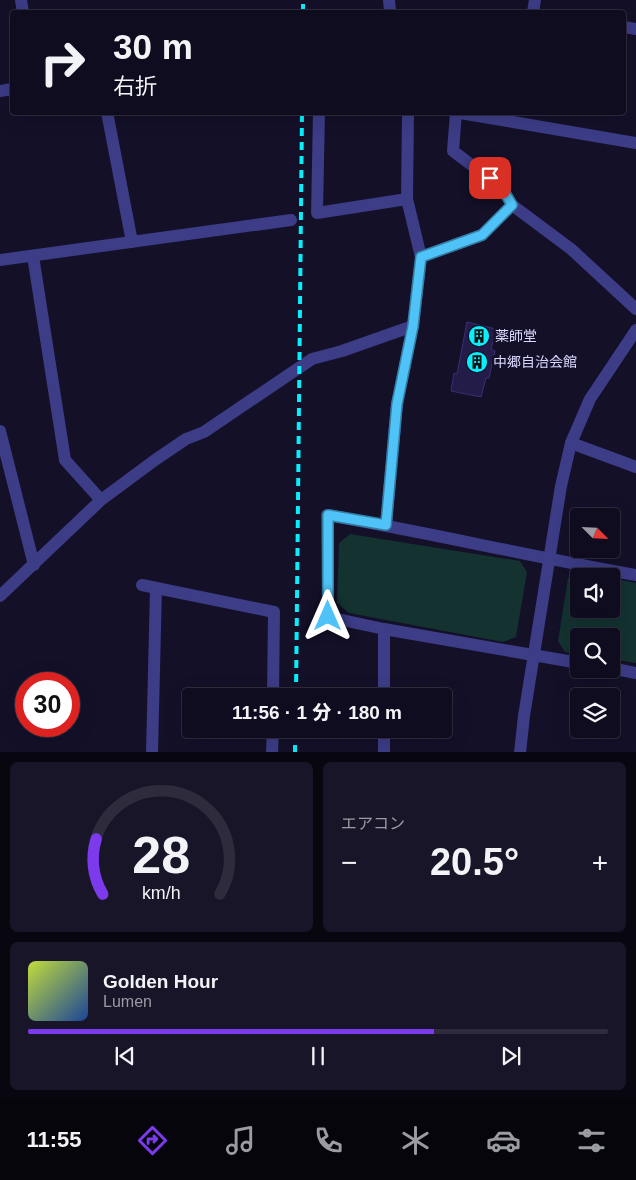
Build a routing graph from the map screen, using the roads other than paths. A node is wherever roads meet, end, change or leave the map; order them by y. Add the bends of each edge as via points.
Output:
1 (108, 115) edge
2 (319, 115) edge
3 (408, 115) edge
4 (455, 115) edge
5 (483, 115) edge
6 (511, 117) edge
7 (636, 143) edge
8 (408, 199) junction
9 (512, 205) junction
10 (290, 220) dead end
11 (132, 242) junction
12 (33, 256) junction
13 (421, 257) junction
14 (0, 260) edge
15 (636, 309) edge
16 (413, 326) junction
17 (636, 330) edge
18 (0, 431) edge
19 (571, 443) junction
20 (636, 467) edge
21 (100, 500) junction
22 (386, 525) junction
23 (549, 560) junction
24 (34, 565) junction
25 (636, 576) edge
26 (142, 585) dead end
27 (156, 588) junction
28 (0, 596) edge
29 (384, 628) junction
30 (534, 654) junction
31 (570, 661) edge
32 (620, 670) edge
33 (636, 673) edge
34 (273, 688) edge
35 (384, 688) edge
36 (273, 738) edge
37 (384, 738) edge
38 (152, 752) edge
39 (272, 752) edge
40 (384, 752) edge
41 (520, 752) edge

1 - 11 street
2 - 8 street via 318,213
3 - 8 street
4 - 9 street via 453,151 502,188
5 - 6 street
6 - 7 street
8 - 13 street
9 - 13 street via 482,235
9 - 15 street via 571,249
10 - 11 street
11 - 12 street
12 - 14 street
12 - 21 street via 65,460
13 - 16 street
16 - 21 street via 312,359 204,432 186,439
16 - 22 street via 397,404
17 - 19 street via 590,399
18 - 24 street
19 - 20 street
19 - 23 street
21 - 24 street
22 - 23 street
22 - 29 street via 328,515 328,616
23 - 25 street
23 - 30 street
24 - 28 street
26 - 27 street
27 - 34 street via 274,612
27 - 38 street
29 - 30 street
29 - 35 street
30 - 31 street
30 - 41 street
32 - 33 street
36 - 39 street
37 - 40 street

